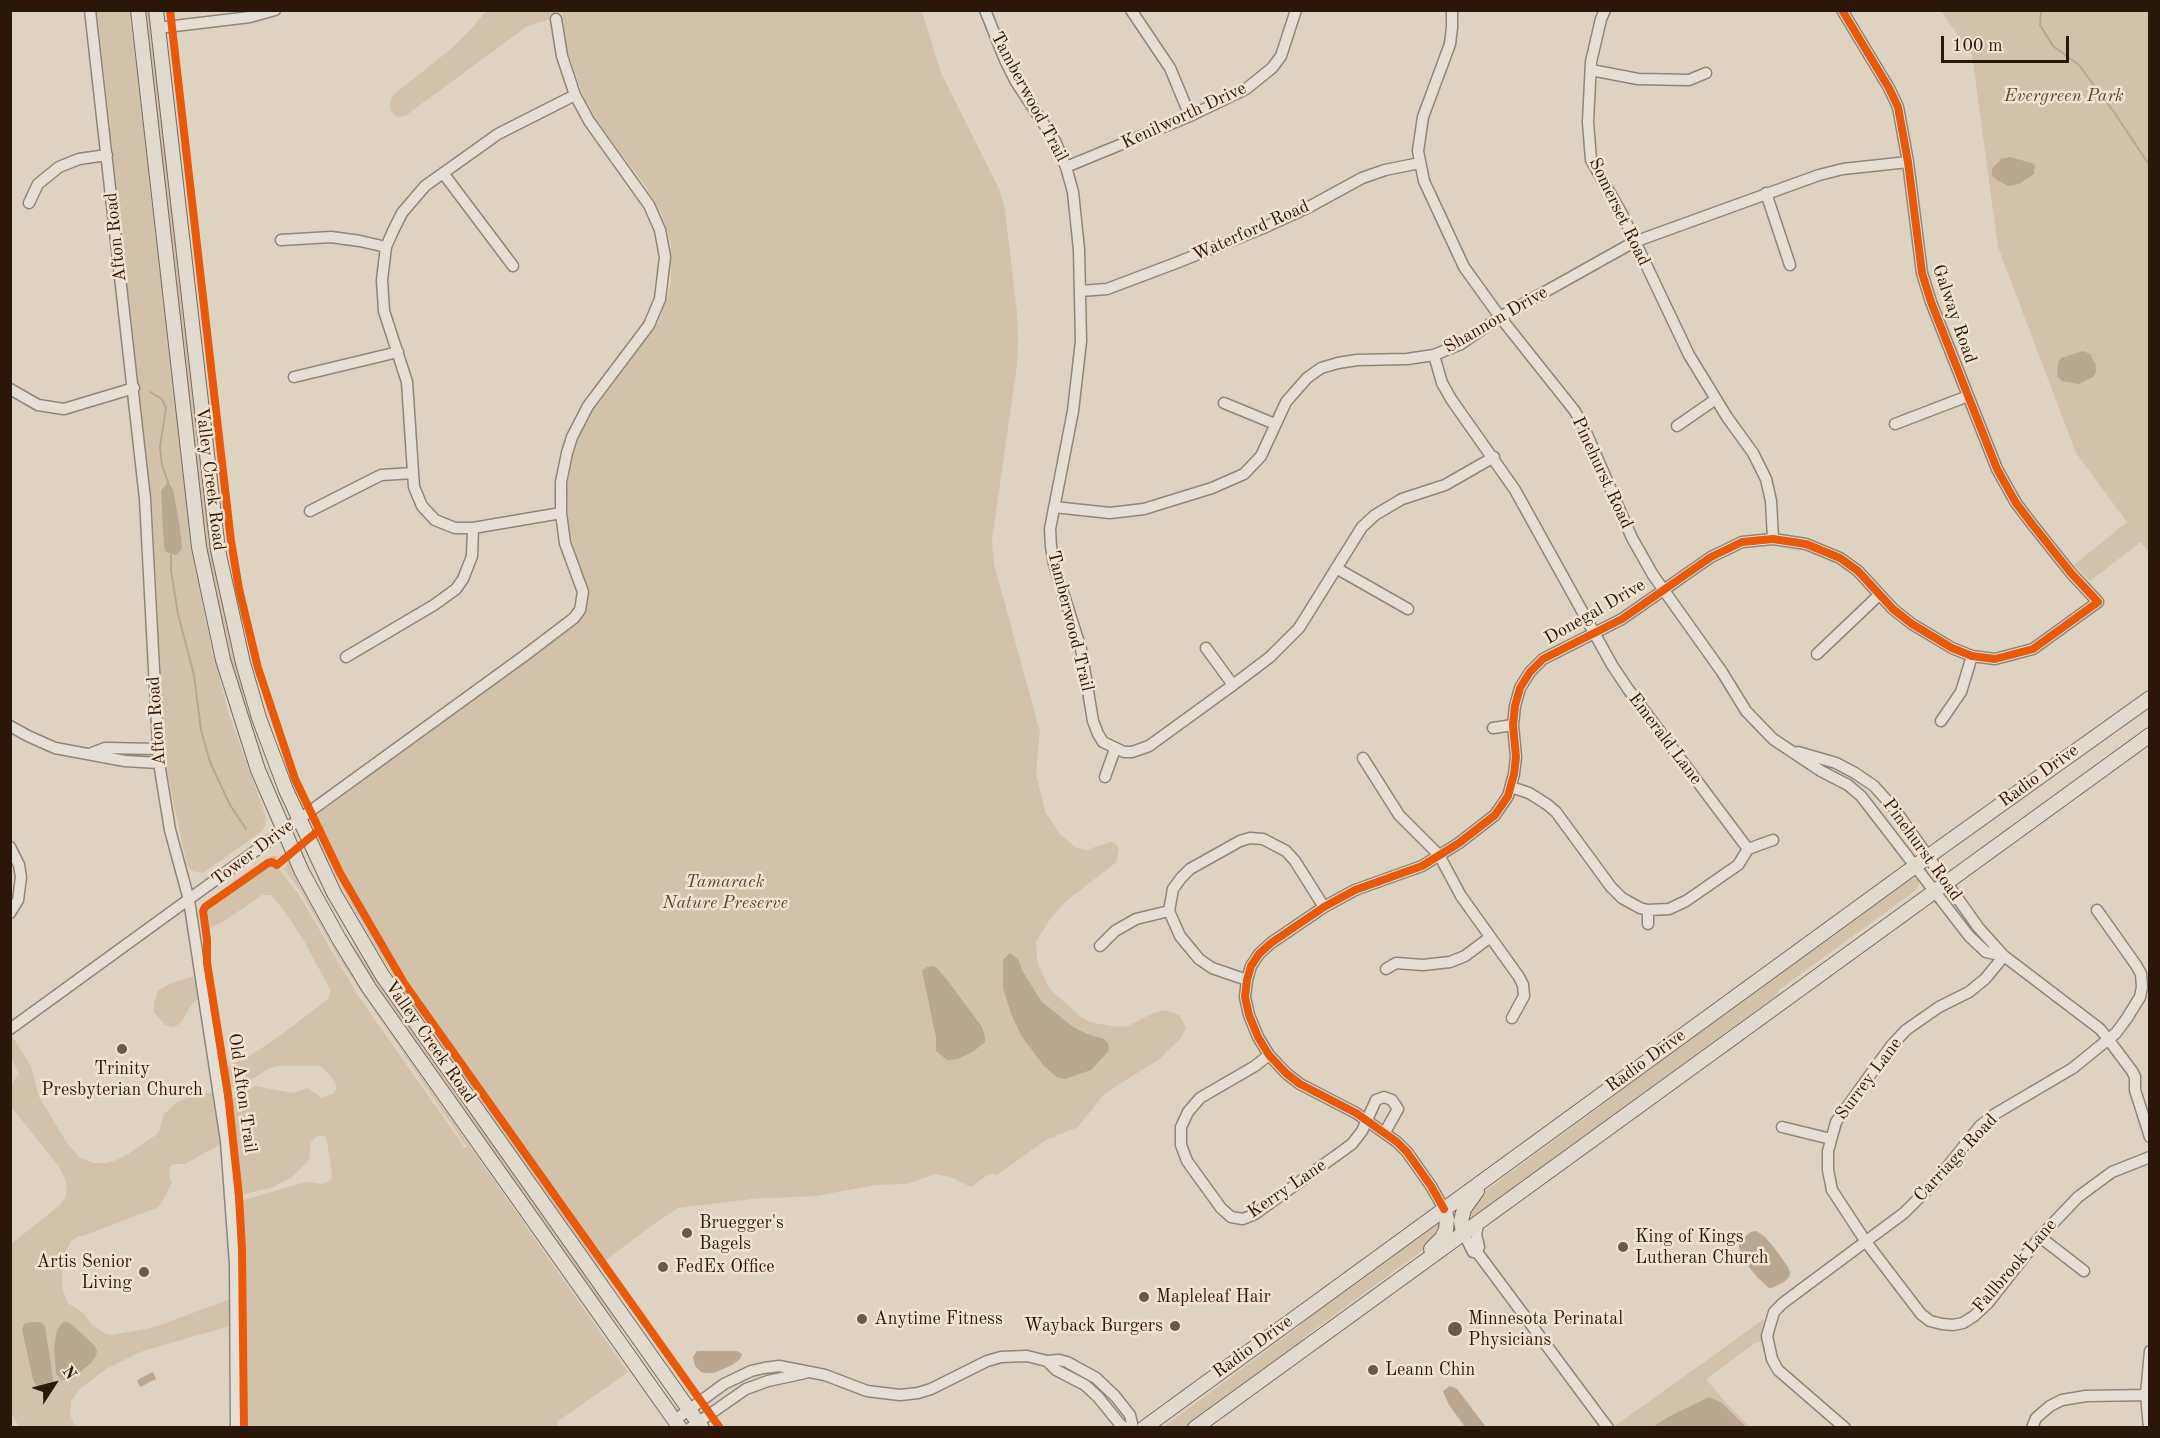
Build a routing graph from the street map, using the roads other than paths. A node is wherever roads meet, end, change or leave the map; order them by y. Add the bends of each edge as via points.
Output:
1 (90, 10) edge
2 (138, 10) edge
3 (156, 10) edge
4 (275, 10) edge
5 (985, 10) edge
6 (1131, 10) edge
7 (1296, 10) edge
8 (1452, 10) edge
9 (1605, 10) edge
10 (1842, 10) edge
11 (556, 19) dead end
12 (158, 28) junction
13 (1591, 70) junction
14 (1706, 73) dead end
15 (575, 96) junction
16 (1190, 116) junction
17 (107, 155) junction
18 (1908, 162) junction
19 (1420, 163) junction
20 (1066, 167) junction
21 (443, 173) junction
22 (1766, 193) junction
23 (29, 203) dead end
24 (281, 240) dead end
25 (1634, 242) junction
26 (386, 247) junction
27 (1790, 265) dead end
28 (513, 266) dead end
29 (1080, 291) junction
30 (1500, 317) junction
31 (398, 352) junction
32 (1434, 355) junction
33 (294, 377) dead end
34 (10, 388) edge
35 (134, 388) junction
36 (1968, 396) junction
37 (1716, 399) junction
38 (1224, 403) dead end
39 (1275, 424) junction
40 (1895, 424) dead end
41 (1677, 426) dead end
42 (1494, 457) junction
43 (413, 472) junction
44 (1054, 507) junction
45 (310, 511) dead end
46 (561, 513) junction
47 (473, 528) junction
48 (1773, 539) junction
49 (1336, 568) junction
50 (1663, 591) junction
51 (1879, 595) junction
52 (2098, 602) joint
53 (1408, 609) dead end
54 (1595, 634) junction
55 (1206, 648) dead end
56 (1817, 654) dead end
57 (1972, 656) junction
58 (346, 657) dead end
59 (1233, 685) junction
60 (2150, 698) edge
61 (1941, 721) dead end
62 (1513, 725) junction
63 (10, 726) edge
64 (1493, 728) dead end
65 (2150, 735) edge
66 (157, 749) junction
67 (1115, 749) junction
68 (1792, 751) junction
69 (92, 753) junction
70 (1363, 758) dead end
71 (159, 763) junction
72 (1105, 777) dead end
73 (1511, 787) junction
74 (298, 820) junction
75 (283, 831) junction
76 (1773, 840) dead end
77 (10, 847) edge
78 (1748, 849) junction
79 (1439, 855) junction
80 (1928, 856) junction
81 (1915, 866) junction
82 (1940, 886) junction
83 (189, 900) junction
84 (1324, 907) junction
85 (1648, 910) junction
86 (2097, 910) dead end
87 (1169, 911) junction
88 (10, 913) edge
89 (1648, 924) dead end
90 (1490, 938) junction
91 (1100, 946) dead end
92 (2004, 957) junction
93 (1386, 969) dead end
94 (1246, 980) junction
95 (1512, 1018) dead end
96 (10, 1029) edge
97 (2108, 1039) junction
98 (1269, 1055) junction
99 (1368, 1120) junction
100 (1782, 1127) dead end
101 (1385, 1132) junction
102 (2150, 1137) edge
103 (1831, 1139) junction
104 (2150, 1157) edge
105 (1502, 1166) junction
106 (1444, 1209) junction
107 (1479, 1221) junction
108 (1463, 1232) junction
109 (2040, 1237) junction
110 (1866, 1242) junction
111 (1477, 1251) junction
112 (2084, 1271) dead end
113 (1405, 1275) junction
114 (2150, 1351) edge
115 (1047, 1361) junction
116 (808, 1373) junction
117 (2148, 1395) edge
118 (690, 1410) junction
119 (677, 1424) edge
120 (697, 1426) edge
121 (236, 1428) edge
122 (1125, 1428) edge
123 (1133, 1428) edge
124 (1144, 1428) edge
125 (1195, 1428) edge
126 (1608, 1428) edge
127 (1845, 1428) edge
128 (2032, 1428) edge
129 (2149, 1428) edge

1 - 17 street, Afton Road
2 - 75 main road, Valley Creek Road via 202,566 233,697
3 - 12 main road, Valley Creek Road
4 - 12 street via 250,17
5 - 20 street, Tamberwood Trail via 1016,82 1055,141
6 - 16 street via 1170,68
7 - 16 street, Kenilworth Drive via 1281,56 1272,68 1246,89
8 - 19 street, Pinehurst Road via 1450,44 1419,133
9 - 13 street, Somerset Road
10 - 18 street, Galway Road via 1898,107
11 - 15 street, Tower Drive via 562,56
12 - 74 main road, Valley Creek Road via 223,578 253,699
13 - 14 street via 1638,79 1689,80
13 - 25 street, Somerset Road via 1587,122 1591,160
15 - 21 street via 498,134
15 - 46 street, Tower Drive via 650,205 664,244 665,271 649,325 598,392 572,437 562,474
16 - 20 street, Kenilworth Drive
17 - 23 street via 59,167 38,184
17 - 35 street, Afton Road
18 - 22 street, Shannon Drive via 1843,169
18 - 36 street, Galway Road via 1922,273
19 - 29 street, Waterford Road via 1362,177 1263,228 1107,289
19 - 30 street, Pinehurst Road via 1424,181 1458,256
20 - 29 street, Tamberwood Trail via 1076,214
21 - 26 street via 413,198
21 - 28 street
22 - 25 street, Shannon Drive
22 - 27 street
24 - 26 street via 331,237
25 - 30 street, Shannon Drive
25 - 37 street, Somerset Road via 1689,355
26 - 31 street via 382,297
29 - 44 street, Tamberwood Trail via 1078,373
30 - 32 street, Shannon Drive via 1461,344
30 - 50 street, Pinehurst Road via 1582,423 1632,538
31 - 33 street
31 - 43 street via 407,382
32 - 39 street, Shannon Drive via 1357,360 1321,368 1286,402
32 - 42 street, Emerald Lane via 1451,399
34 - 35 street via 38,405 64,409
35 - 66 street, Afton Road via 148,534
36 - 40 street
36 - 52 street, Galway Road via 1997,469 2016,503
37 - 41 street
37 - 48 street, Somerset Road via 1766,479
38 - 39 street
39 - 44 street, Shannon Drive via 1261,456 1244,474 1212,488 1133,511 1110,513
42 - 49 street via 1445,485 1402,499 1375,514
42 - 54 street, Emerald Lane
43 - 45 street via 381,475
43 - 47 street via 417,497 428,513 445,525
44 - 67 street, Tamberwood Trail via 1050,529 1054,564 1081,649 1093,721 1103,742
46 - 47 street
46 - 74 street, Tower Drive via 565,543 583,592 574,618
47 - 58 street via 472,555 456,589
48 - 50 street, Donegal Drive via 1731,546
48 - 51 street, Donegal Drive via 1806,544 1840,558
49 - 53 street
49 - 59 street via 1311,612 1286,643
50 - 54 street, Donegal Drive
50 - 68 street, Pinehurst Road via 1746,711 1773,739
51 - 56 street
51 - 57 street, Donegal Drive via 1929,636
52 - 57 street, Donegal Drive via 2033,649 1995,659
54 - 62 street, Donegal Drive via 1543,659 1530,672 1515,706
54 - 78 street, Emerald Lane via 1628,689
55 - 59 street
57 - 61 street via 1961,692
59 - 67 street via 1149,746 1132,752
60 - 80 main road, Radio Drive
62 - 64 street
62 - 73 street, Donegal Drive via 1516,757
63 - 69 street via 55,747
65 - 82 main road, Radio Drive
66 - 69 street via 105,748
66 - 71 street, Afton Road
67 - 72 street
68 - 80 street, Pinehurst Road via 1825,758 1868,781 1893,807
68 - 81 street, Pinehurst Road via 1861,796
69 - 71 street via 125,761
70 - 79 street via 1399,815
71 - 83 street, Afton Road via 169,823
73 - 79 street, Donegal Drive via 1495,815
73 - 85 street via 1529,793 1556,812 1611,887 1632,905
74 - 75 street, Tower Drive
74 - 118 main road, Valley Creek Road via 334,893 387,983
75 - 83 street, Tower Drive
75 - 119 main road, Valley Creek Road via 329,922 374,996
76 - 78 street
77 - 88 street via 19,865 21,884
78 - 85 street via 1738,865 1686,902 1669,909
79 - 84 street, Donegal Drive via 1422,866 1355,890
79 - 90 street
80 - 81 main road, Radio Drive
80 - 82 street, Pinehurst Road
81 - 82 street, Pinehurst Road
81 - 105 main road, Radio Drive
82 - 92 street, Pinehurst Road
82 - 107 main road, Radio Drive
83 - 96 street, Tower Drive
83 - 121 street, Afton Road via 229,1162 235,1264
84 - 87 street via 1286,851 1263,839 1250,838 1190,869 1173,889
84 - 94 street, Donegal Drive via 1259,954
85 - 89 street
86 - 97 street, Carriage Road via 2141,974 2139,997
87 - 91 street via 1136,919 1114,931
87 - 94 street via 1180,936 1199,959
90 - 93 street via 1450,962 1396,963
90 - 95 street via 1523,985 1524,996
92 - 97 street, Pinehurst Road
92 - 103 street, Surrey Lane via 1969,992 1906,1030 1846,1105
94 - 98 street via 1249,1015
97 - 102 street, Pinehurst Road via 2122,1058
97 - 110 street, Carriage Road via 2073,1068 1980,1126 1919,1199
98 - 99 street via 1300,1084
98 - 99 street, Kerry Lane via 1200,1098 1181,1127 1183,1154 1225,1213 1236,1219 1255,1214 1352,1144
99 - 101 street
99 - 101 street, Kerry Lane via 1376,1100 1392,1100 1398,1109
100 - 103 street
101 - 106 street via 1407,1152
103 - 110 street, Surrey Lane via 1828,1170 1832,1190
104 - 109 street, Fallbrook Lane via 2093,1185
105 - 106 main road, Radio Drive
105 - 108 main road via 1466,1205 1461,1219
106 - 113 main road via 1444,1235
106 - 124 main road, Radio Drive
107 - 108 main road, Radio Drive
107 - 111 street
108 - 111 street via 1473,1252
108 - 113 main road, Radio Drive
109 - 110 street, Fallbrook Lane via 1981,1311 1953,1325 1930,1321 1921,1314
109 - 112 street
110 - 127 street, Carriage Road via 1783,1303 1774,1312 1767,1336 1778,1370
111 - 126 street
113 - 125 main road, Radio Drive
114 - 117 street
115 - 116 street via 1027,1356 1000,1357 930,1389 900,1395 867,1391
115 - 122 street via 1086,1385
115 - 123 street via 1067,1362 1096,1378 1130,1415
116 - 118 street via 779,1366 751,1371 724,1384
116 - 120 street via 746,1389
117 - 128 street via 2062,1400 2036,1418
117 - 129 street
118 - 119 street
118 - 120 main road, Valley Creek Road

